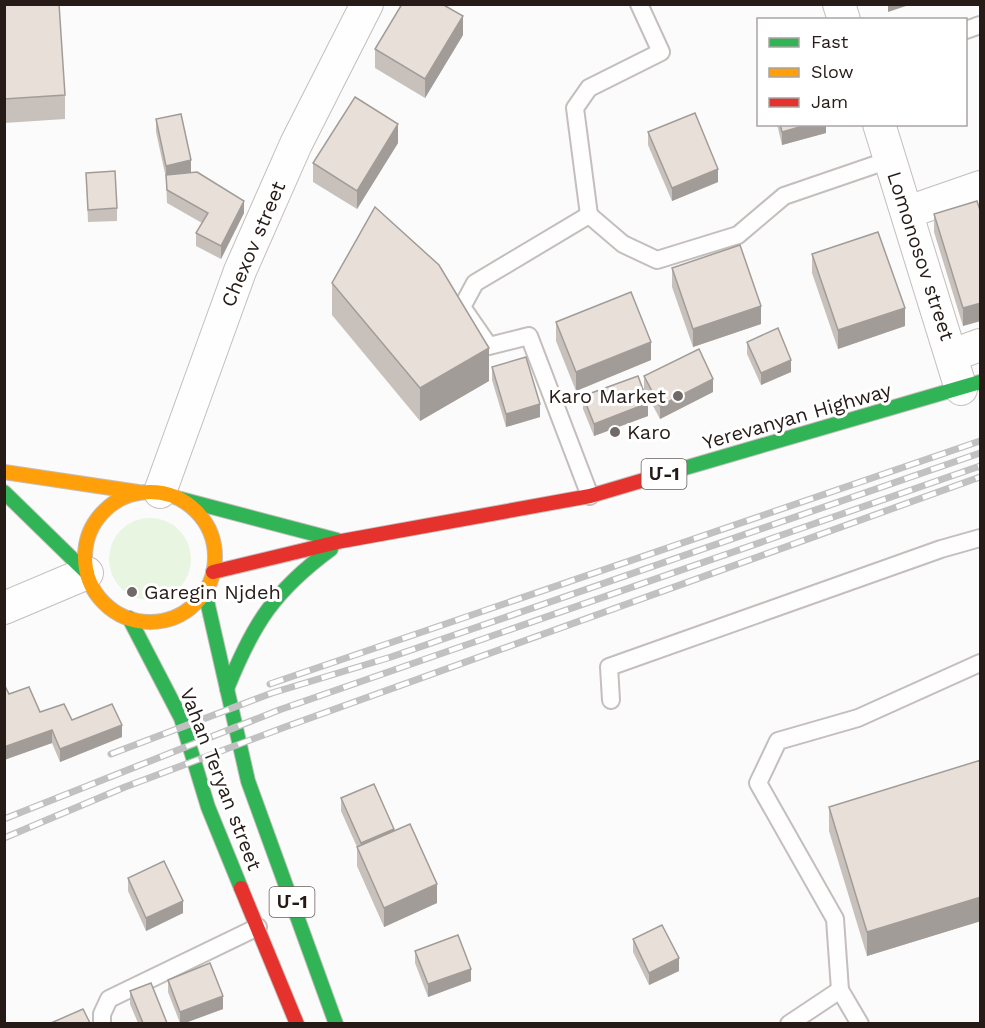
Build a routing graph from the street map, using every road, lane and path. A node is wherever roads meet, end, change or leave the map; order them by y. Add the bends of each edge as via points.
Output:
1 (367, 4) edge
2 (639, 4) edge
3 (880, 126) edge
4 (890, 160) junction
5 (981, 187) edge
6 (908, 212) junction
7 (589, 215) junction
8 (967, 350) edge
9 (971, 385) edge
10 (4, 472) edge
11 (4, 492) edge
12 (159, 494) junction
13 (590, 496) junction
14 (981, 538) edge
15 (342, 541) junction
16 (213, 572) junction
17 (87, 573) junction
18 (205, 592) junction
19 (4, 608) edge
20 (129, 618) junction
21 (981, 663) edge
22 (227, 689) junction
23 (611, 700) dead end
24 (258, 927) junction
25 (840, 990) junction
26 (102, 1023) edge
27 (297, 1023) edge
28 (336, 1023) edge
29 (789, 1023) edge
30 (860, 1023) edge

1 - 12 street, Chexov street via 296,144 240,271
2 - 7 lane via 661,52 589,88 575,108
3 - 4 street, Lomonosov street
4 - 6 street, Lomonosov street
4 - 7 lane via 784,196 738,235 657,260 623,244
5 - 6 street
6 - 8 street, Lomonosov street
7 - 13 lane via 475,283 462,307 489,346 529,336
8 - 9 street, Lomonosov street
9 - 13 main road, Yerevanyan Highway / Մ-1
10 - 12 main road, Yerevanyan Highway
11 - 17 main road
12 - 15 main road, Yerevanyan Highway / Մ-1
12 - 16 main road via 209,530 215,551
12 - 17 main road via 118,499 101,513 90,531 85,552
13 - 15 main road, Yerevanyan Highway / Մ-1
14 - 23 lane via 609,667
15 - 16 main road, Yerevanyan Highway / Մ-1
15 - 22 main road via 303,568 260,614
16 - 18 main road
17 - 19 street
17 - 20 main road via 96,593
18 - 20 main road via 190,608 171,618 150,622
18 - 22 main road, Vahan Teryan street / Մ-1
20 - 24 main road, Vahan Teryan street / Մ-1 via 181,718 208,807
21 - 25 lane via 858,718 778,741 758,783 835,919
22 - 28 main road, Vahan Teryan street / Մ-1 via 248,781
24 - 26 lane via 109,999
24 - 27 main road, Vahan Teryan street / Մ-1
25 - 29 lane
25 - 30 lane

